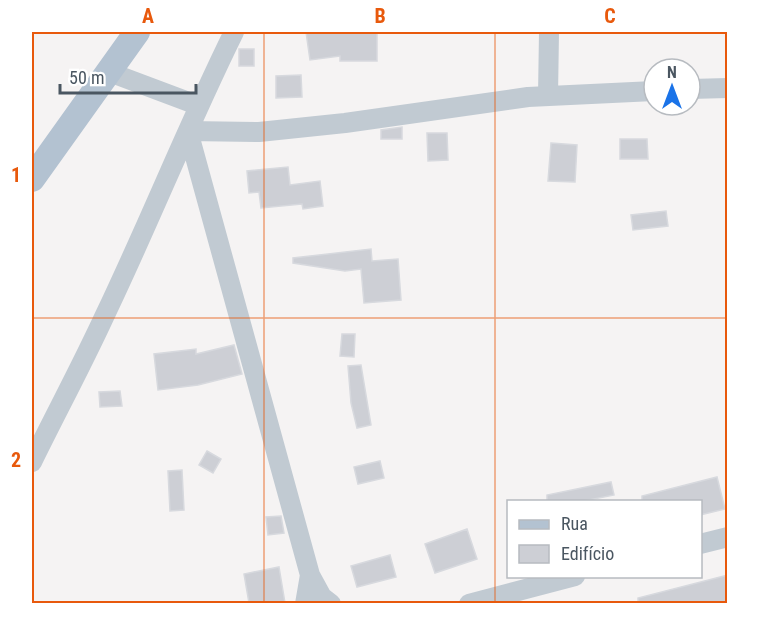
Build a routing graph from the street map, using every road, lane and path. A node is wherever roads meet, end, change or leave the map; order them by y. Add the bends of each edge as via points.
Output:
1 (137, 32) edge
2 (234, 32) edge
3 (549, 32) edge
4 (109, 72) junction
5 (728, 88) edge
6 (702, 89) edge
7 (642, 92) edge
8 (548, 96) junction
9 (197, 105) junction
10 (188, 131) junction
11 (32, 179) edge
12 (32, 462) edge
13 (728, 537) edge
14 (702, 544) edge
15 (310, 575) junction
16 (567, 578) edge
17 (305, 603) edge
18 (330, 603) edge
19 (470, 603) edge

1 - 4 main road
2 - 9 street
3 - 8 street
4 - 9 street
4 - 11 main road
5 - 6 street
7 - 8 street
8 - 10 street via 269,131
9 - 10 street
10 - 12 street via 105,317
10 - 15 street
13 - 14 street
15 - 17 street
15 - 18 street via 322,597
16 - 19 street

